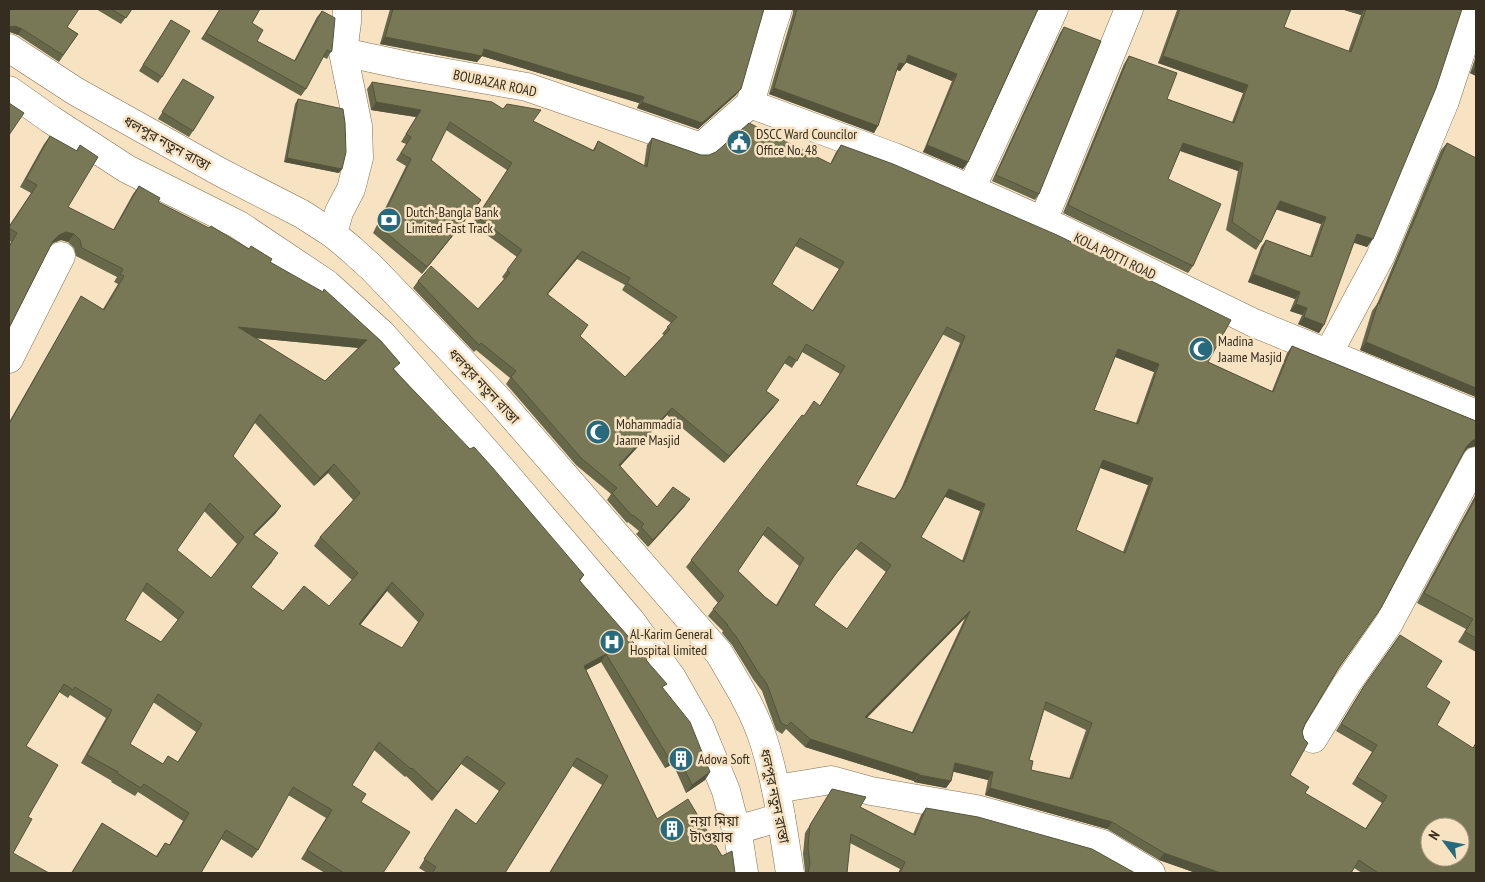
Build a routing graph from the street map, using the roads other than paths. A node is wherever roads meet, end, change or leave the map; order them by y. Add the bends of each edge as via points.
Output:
1 (348, 9) edge
2 (778, 9) edge
3 (1054, 9) edge
4 (1129, 9) edge
5 (1475, 9) edge
6 (9, 48) edge
7 (343, 52) junction
8 (9, 90) edge
9 (750, 104) junction
10 (971, 189) junction
11 (1043, 221) junction
12 (333, 234) junction
13 (62, 256) dead end
14 (1328, 354) junction
15 (9, 359) edge
16 (1476, 414) edge
17 (1476, 461) edge
18 (1313, 739) dead end
19 (776, 789) junction
20 (781, 817) junction
21 (736, 830) junction
22 (744, 873) edge
23 (790, 873) edge
24 (1151, 873) edge

1 - 7 street
2 - 9 street
3 - 10 street
4 - 11 street
5 - 14 street via 1445,101 1380,257
6 - 12 street, ধলপুর নতুন রাস্তা via 84,96
7 - 9 street, BOUBAZAR ROAD via 528,87 701,147
7 - 12 street via 358,126 359,158
8 - 21 street via 127,169 239,225 327,284 382,334 636,628 672,678 700,727 726,791
9 - 10 street, KOLA POTTI ROAD
10 - 11 street, KOLA POTTI ROAD
11 - 14 street, KOLA POTTI ROAD via 1254,324
12 - 19 street, ধলপুর নতুন রাস্তা via 372,268 495,396 719,653 748,702 764,741
13 - 15 street
14 - 16 street, KOLA POTTI ROAD
17 - 18 street via 1388,623
19 - 20 street, ধলপুর নতুন রাস্তা
19 - 24 street via 830,780 871,791 976,809 1102,844
20 - 21 street
20 - 23 street, ধলপুর নতুন রাস্তা
21 - 22 street

